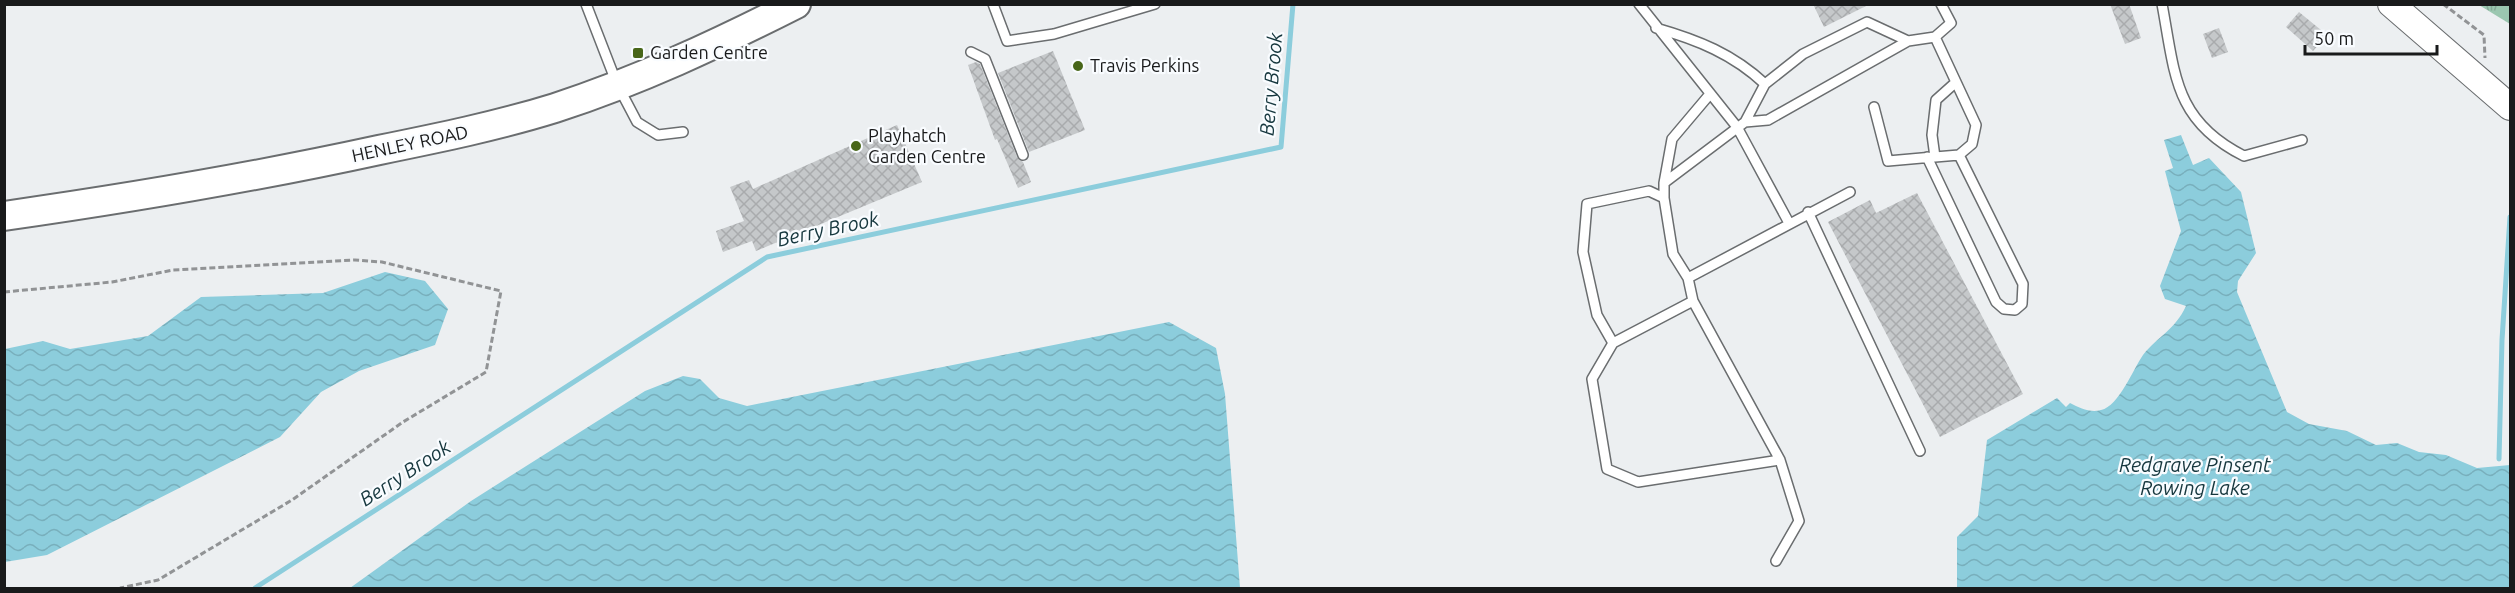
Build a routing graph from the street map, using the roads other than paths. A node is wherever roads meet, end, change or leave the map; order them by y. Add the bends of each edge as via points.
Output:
1 (585, 4) edge
2 (796, 4) edge
3 (993, 4) edge
4 (1155, 4) edge
5 (1639, 4) edge
6 (1941, 4) edge
7 (2162, 4) edge
8 (2391, 4) edge
9 (1656, 28) junction
10 (1935, 37) junction
11 (1908, 42) junction
12 (971, 52) dead end
13 (1955, 83) junction
14 (617, 84) junction
15 (1765, 84) junction
16 (1710, 94) junction
17 (1874, 107) dead end
18 (2511, 107) edge
19 (1741, 124) junction
20 (683, 132) dead end
21 (2302, 140) dead end
22 (1023, 155) dead end
23 (1959, 156) junction
24 (1931, 157) junction
25 (1664, 183) junction
26 (1850, 192) dead end
27 (1664, 198) junction
28 (1808, 212) junction
29 (4, 216) edge
30 (1789, 223) junction
31 (1688, 278) junction
32 (1693, 301) junction
33 (1613, 343) junction
34 (1920, 451) dead end
35 (1780, 460) junction
36 (1776, 561) dead end

1 - 14 lane
2 - 14 main road, HENLEY ROAD via 689,58
3 - 4 lane via 1007,41 1054,34
5 - 9 lane
6 - 10 lane via 1951,23
7 - 21 lane via 2181,95 2201,128 2221,145 2244,156
8 - 18 main road
9 - 15 lane via 1683,35 1742,62
9 - 16 lane
10 - 11 lane
10 - 13 lane
11 - 15 lane via 1867,22 1803,54
11 - 19 lane via 1768,120
12 - 22 lane via 986,59
13 - 23 lane via 1976,125 1972,144
13 - 24 lane via 1936,100
14 - 20 lane via 637,122 658,135
14 - 29 main road, HENLEY ROAD via 555,107 473,130 145,196
15 - 19 lane
16 - 19 lane
16 - 25 lane via 1672,139
17 - 24 lane via 1888,161
19 - 25 lane
19 - 30 lane
23 - 24 lane
23 - 24 lane via 2023,284 2022,304 2015,310 2004,309 1996,302
25 - 27 lane
26 - 28 lane
27 - 31 lane via 1673,254
27 - 33 lane via 1649,190 1587,204 1583,252 1596,315
28 - 30 lane
28 - 34 lane
30 - 31 lane
31 - 32 lane
32 - 33 lane
32 - 35 lane
33 - 35 lane via 1592,379 1607,469 1638,482
35 - 36 lane via 1799,521

